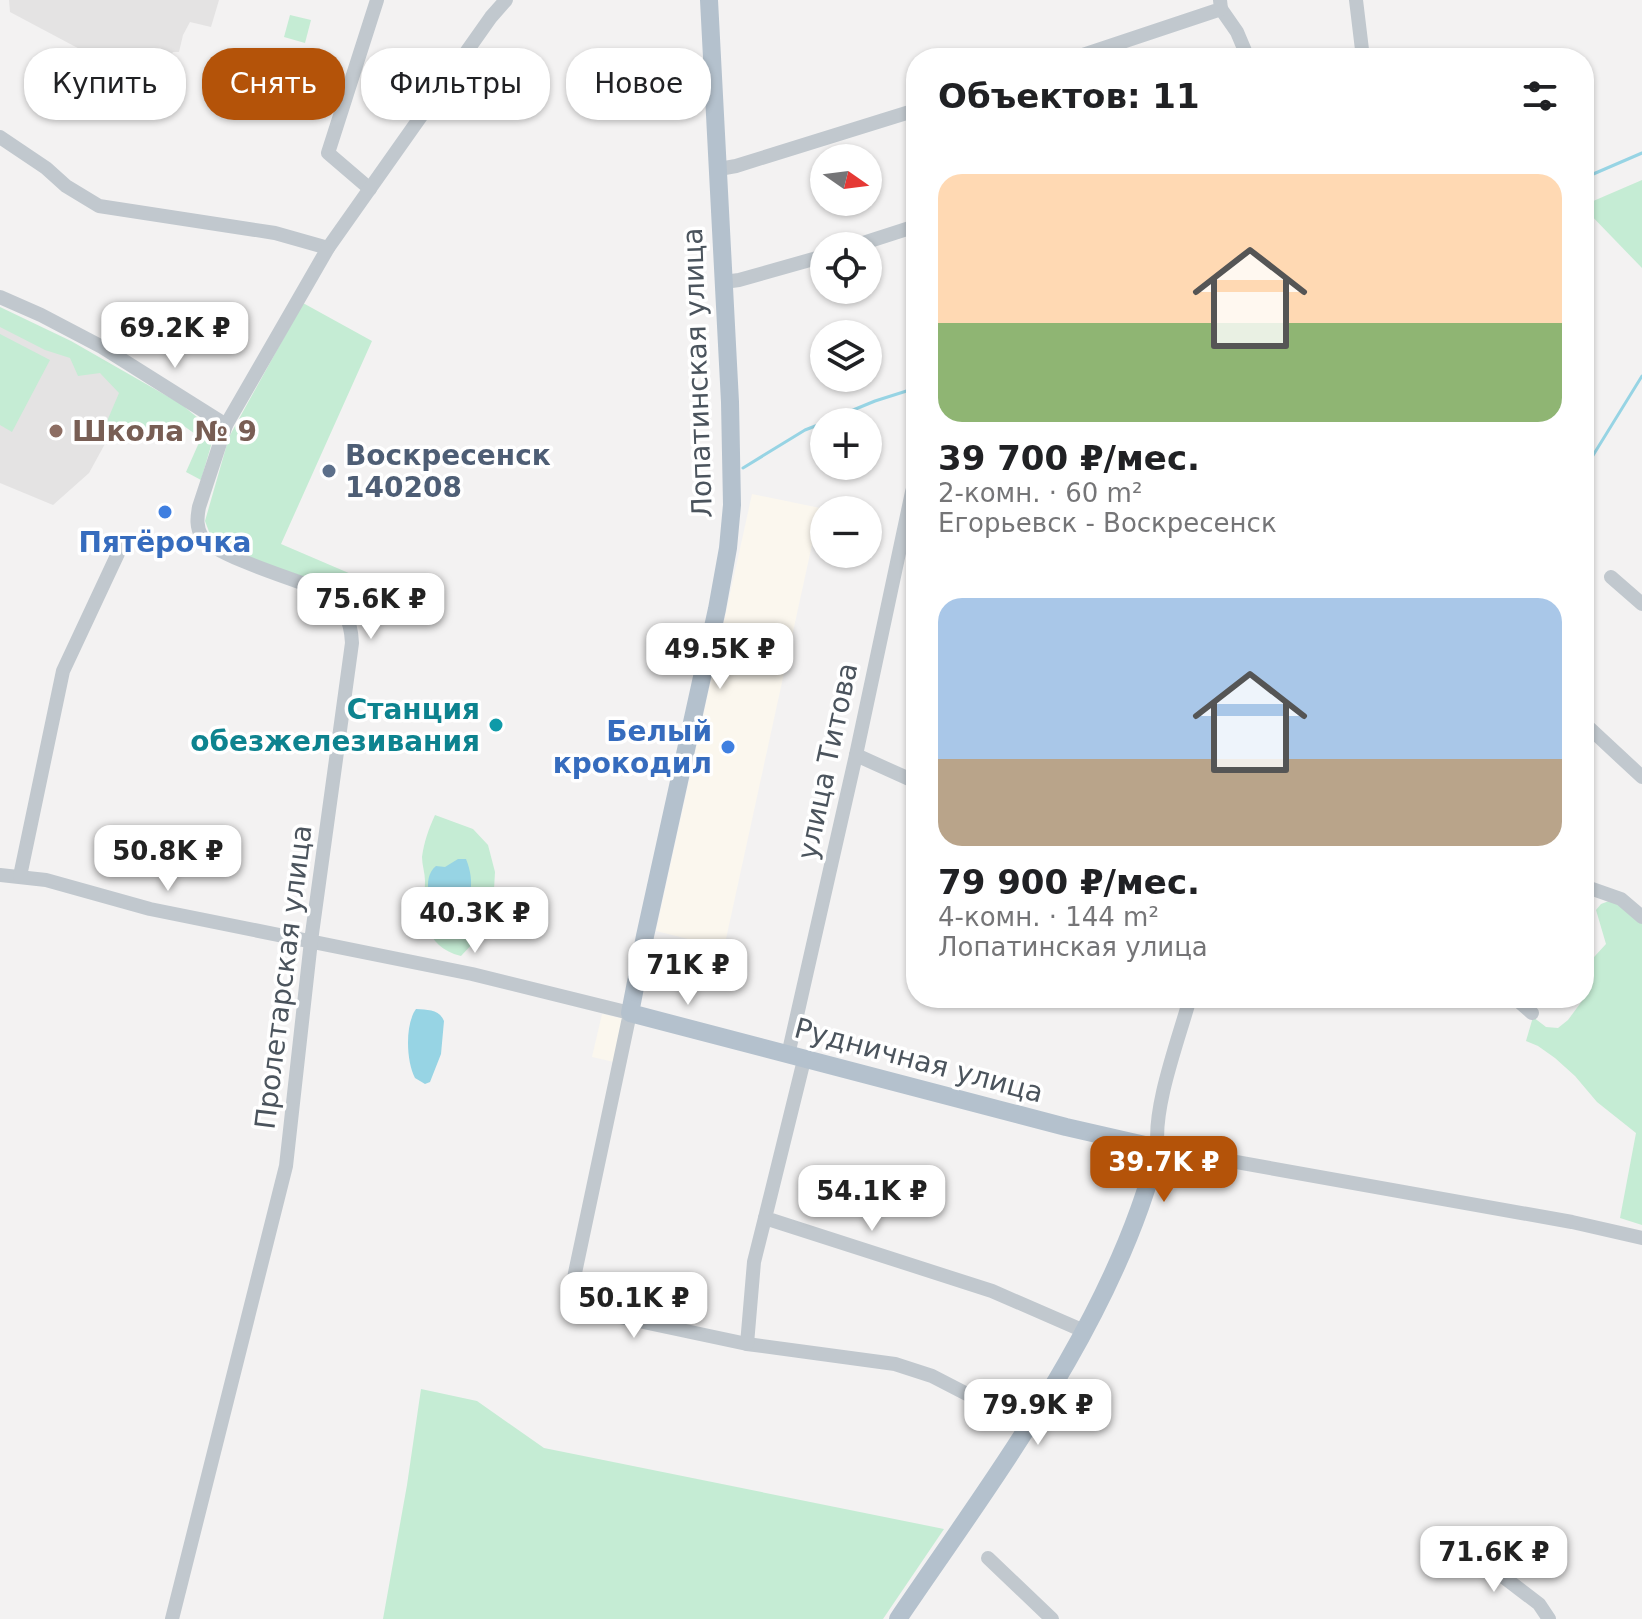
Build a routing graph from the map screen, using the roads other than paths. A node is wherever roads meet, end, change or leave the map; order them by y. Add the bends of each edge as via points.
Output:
1 (377, 0) edge
2 (506, 0) edge
3 (709, 0) edge
4 (1356, 0) edge
5 (1221, 4) edge
6 (1101, 48) edge
7 (1244, 48) edge
8 (1362, 48) edge
9 (906, 113) edge
10 (0, 137) edge
11 (719, 169) junction
12 (370, 189) junction
13 (906, 229) edge
14 (882, 237) edge
15 (328, 248) junction
16 (810, 260) edge
17 (724, 282) junction
18 (0, 297) edge
19 (226, 425) junction
20 (906, 517) edge
21 (129, 540) dead end
22 (1611, 577) dead end
23 (1642, 604) edge
24 (1594, 732) edge
25 (856, 755) junction
26 (1642, 777) edge
27 (906, 778) edge
28 (0, 875) edge
29 (20, 876) junction
30 (1594, 890) edge
31 (1642, 917) edge
32 (311, 941) junction
33 (1187, 1008) edge
34 (1526, 1008) edge
35 (630, 1013) junction
36 (1532, 1013) dead end
37 (796, 1057) junction
38 (1158, 1148) junction
39 (765, 1218) junction
40 (1642, 1238) edge
41 (1084, 1331) junction
42 (747, 1344) junction
43 (1027, 1425) junction
44 (1463, 1546) dead end
45 (988, 1558) dead end
46 (172, 1619) edge
47 (898, 1619) edge
48 (1052, 1619) edge
49 (1549, 1619) edge

1 - 12 street via 328,153
2 - 12 street, Пролетарская улица
3 - 11 main road, Лопатинская улица
4 - 8 street
5 - 6 street
5 - 7 street
9 - 11 street
10 - 15 street via 99,206 275,233
11 - 17 main road, Лопатинская улица
12 - 15 street, Пролетарская улица
13 - 14 street
15 - 19 street, Пролетарская улица
16 - 17 street
17 - 35 main road, Лопатинская улица via 733,478 728,548
18 - 19 street via 92,342
19 - 32 street, Пролетарская улица via 196,519 204,540 221,552 322,590 336,600 351,625
20 - 25 street, улица Титова
21 - 29 street via 63,671
22 - 23 street
24 - 26 street
25 - 27 street
25 - 37 street, улица Титова
28 - 29 street, Рудничная улица
29 - 32 street, Рудничная улица
30 - 31 street via 1621,899
32 - 35 street, Рудничная улица
32 - 46 street, Пролетарская улица via 286,1166
33 - 38 street via 1156,1131
34 - 36 street
35 - 37 main road, Рудничная улица
35 - 42 street, Лопатинская улица via 568,1306
37 - 38 main road, Рудничная улица
37 - 39 street, улица Титова
38 - 40 street, Рудничная улица
38 - 41 main road via 1125,1245
39 - 41 street via 992,1291
39 - 42 street, улица Титова via 754,1262
41 - 43 main road
42 - 43 street, Лопатинская улица via 895,1364 932,1376
43 - 47 main road
44 - 49 street via 1539,1604
45 - 48 street

